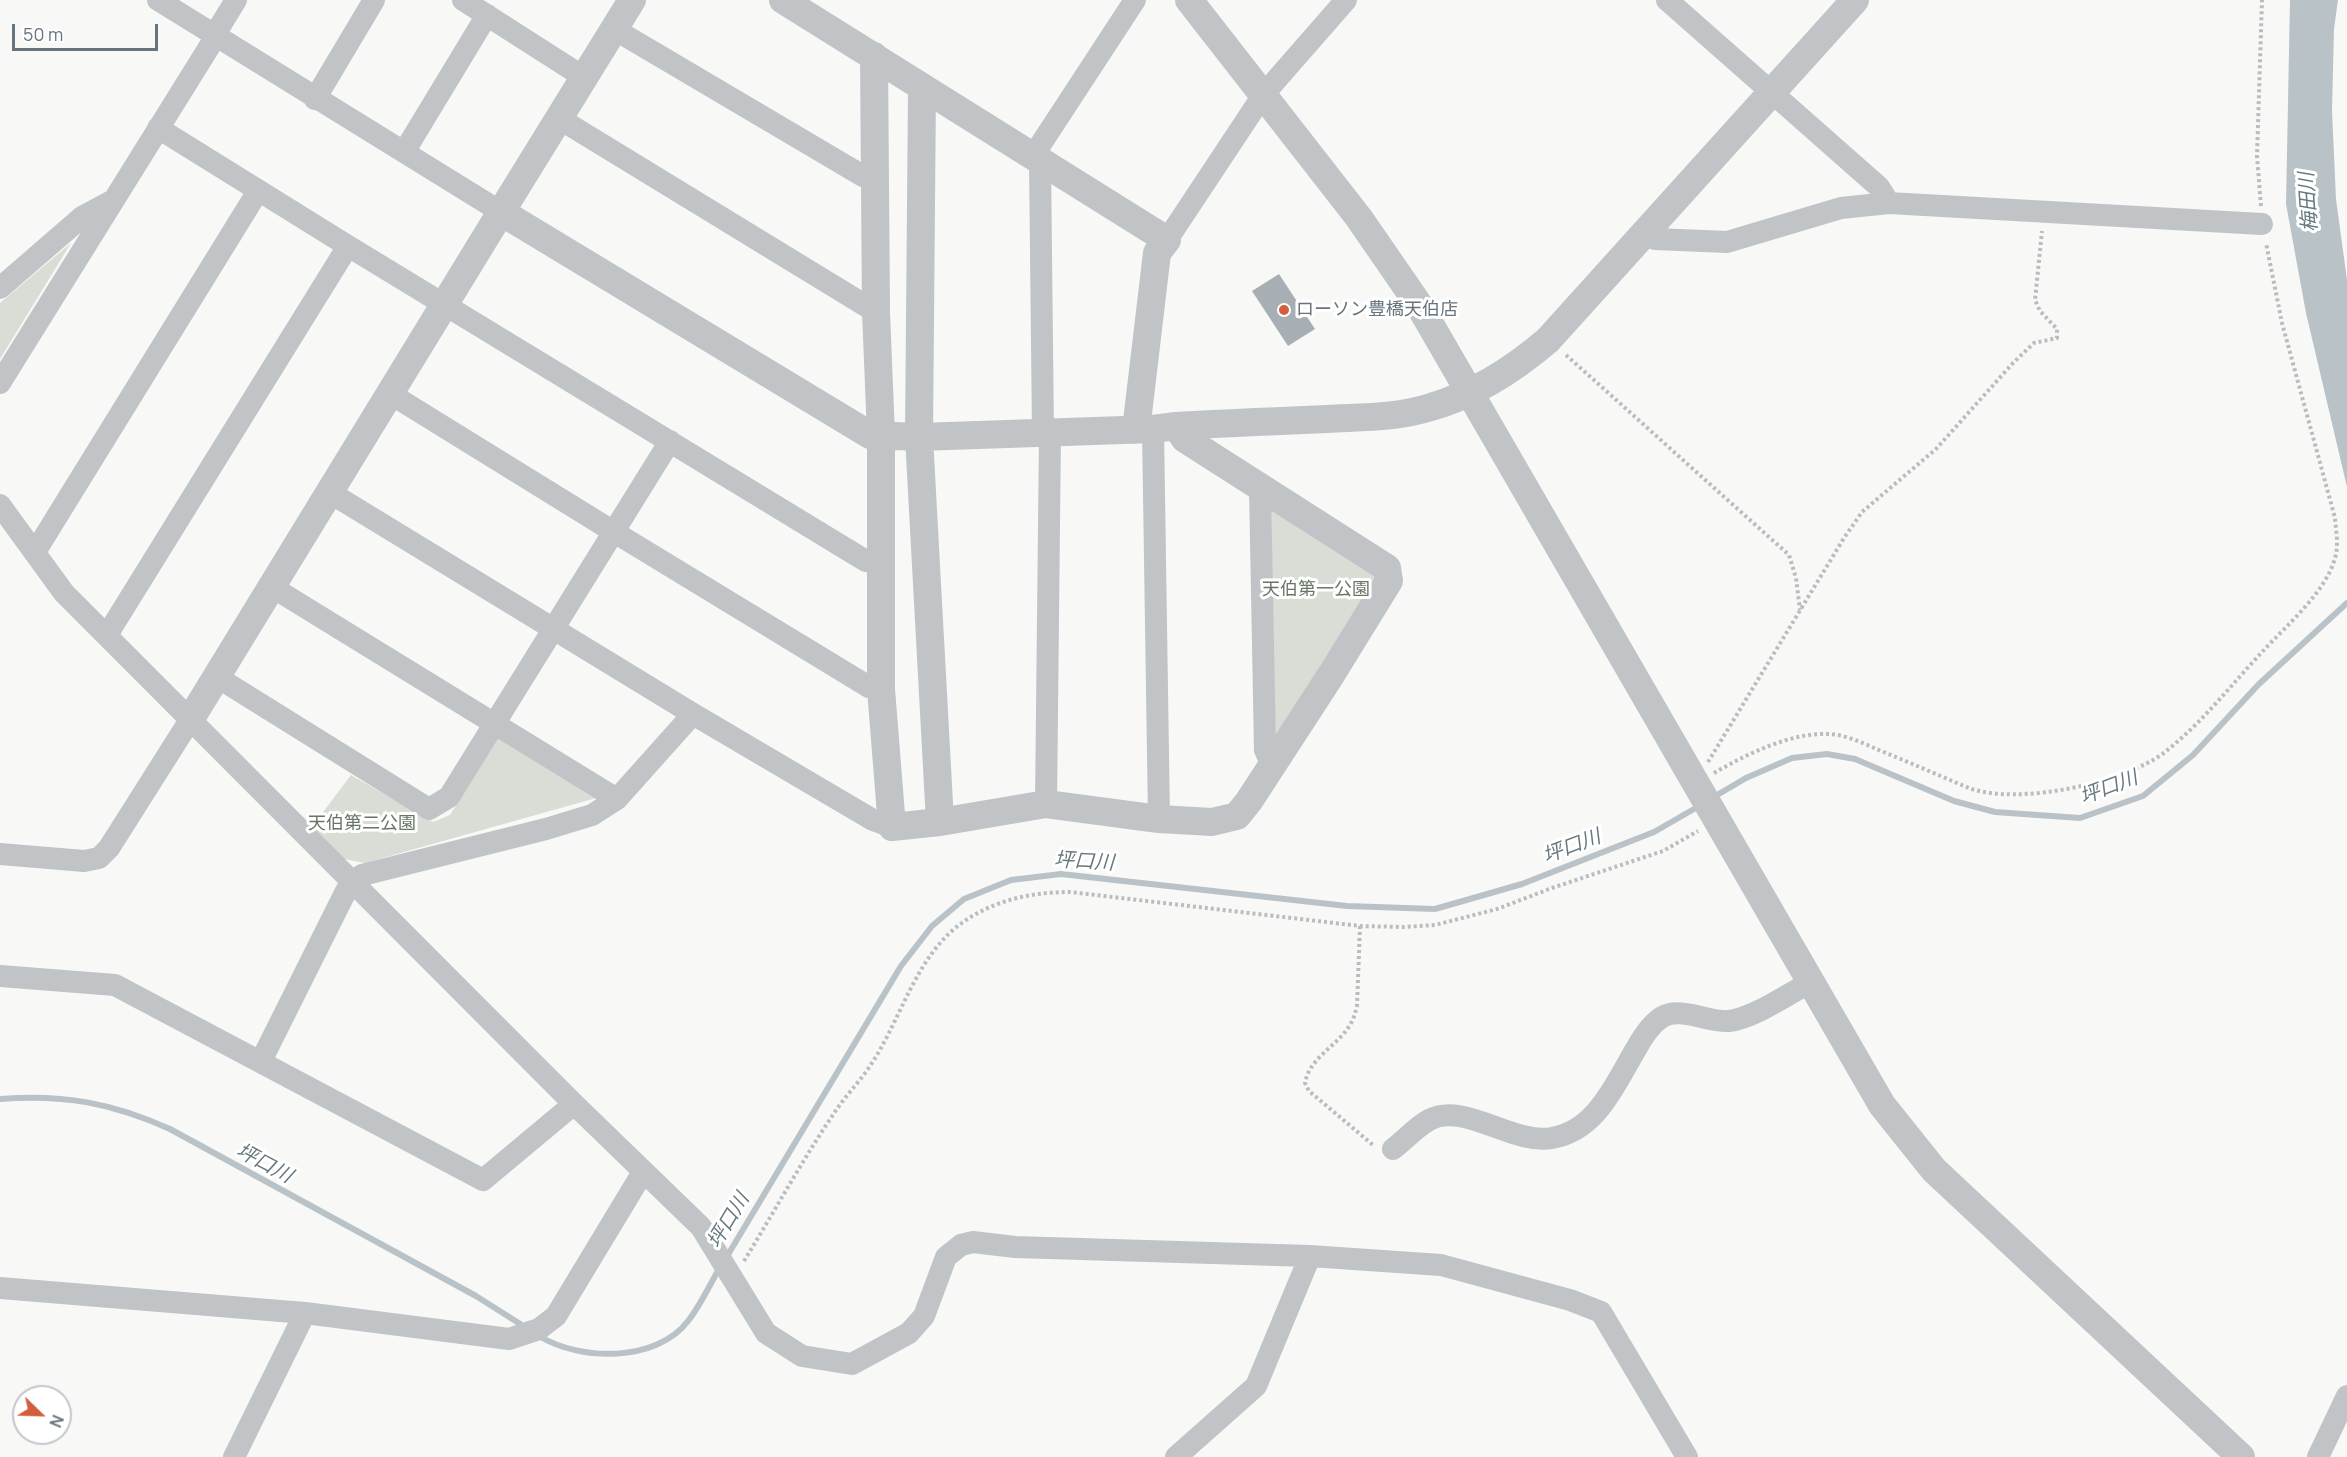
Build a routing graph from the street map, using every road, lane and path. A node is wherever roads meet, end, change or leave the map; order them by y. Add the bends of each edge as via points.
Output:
1 (158, 0) edge
2 (236, 0) edge
3 (374, 0) edge
4 (463, 0) edge
5 (632, 0) edge
6 (783, 0) edge
7 (1135, 0) edge
8 (1189, 0) edge
9 (1346, 0) edge
10 (1667, 0) edge
11 (1856, 0) edge
12 (2262, 0) edge
13 (487, 15) junction
14 (614, 29) junction
15 (216, 36) junction
16 (874, 56) junction
17 (585, 78) junction
18 (922, 88) junction
19 (1772, 93) junction
20 (1263, 95) junction
21 (315, 99) junction
22 (560, 119) junction
23 (158, 128) junction
24 (405, 152) junction
25 (1037, 158) junction
26 (875, 179) junction
27 (258, 191) junction
28 (111, 201) junction
29 (1889, 204) junction
30 (501, 212) junction
31 (2044, 212) junction
32 (2262, 224) junction
33 (1644, 234) junction
34 (1167, 240) junction
35 (348, 246) junction
36 (0, 288) edge
37 (445, 303) junction
38 (876, 312) junction
39 (1548, 340) junction
40 (0, 383) edge
41 (1470, 392) junction
42 (389, 393) junction
43 (1155, 428) junction
44 (1046, 433) junction
45 (881, 435) junction
46 (920, 437) junction
47 (670, 441) junction
48 (1260, 488) junction
49 (329, 492) junction
50 (0, 505) edge
51 (614, 532) junction
52 (34, 552) junction
53 (880, 564) junction
54 (272, 587) junction
55 (1800, 610) junction
56 (554, 629) junction
57 (107, 635) junction
58 (217, 677) junction
59 (881, 689) junction
60 (693, 714) junction
61 (190, 720) junction
62 (495, 723) junction
63 (1273, 767) junction
64 (1695, 783) junction
65 (617, 799) junction
66 (1046, 804) junction
67 (1715, 818) junction
68 (1158, 819) junction
69 (940, 822) junction
70 (892, 827) junction
71 (0, 855) edge
72 (352, 882) junction
73 (1360, 926) junction
74 (0, 976) edge
75 (1811, 982) junction
76 (261, 1061) junction
77 (574, 1104) junction
78 (1394, 1149) joint
79 (643, 1172) junction
80 (1310, 1256) junction
81 (730, 1275) junction
82 (0, 1288) edge
83 (305, 1313) junction
84 (2347, 1396) edge
85 (234, 1457) edge
86 (1176, 1457) edge
87 (1687, 1457) edge
88 (2241, 1457) edge
89 (2318, 1457) edge

1 - 15 street
2 - 15 street
3 - 21 street
4 - 13 street
5 - 14 street
6 - 16 street
7 - 25 street
8 - 20 street
9 - 20 street
10 - 19 street
11 - 19 street
12 - 32 path via 2257,156
13 - 17 street
13 - 24 street
14 - 17 street
14 - 26 street via 863,176
15 - 21 street
15 - 23 street
16 - 18 street
16 - 26 street
17 - 22 street
18 - 25 street
18 - 46 street
19 - 29 street via 1879,187
19 - 33 street
20 - 34 street
20 - 41 street via 1359,218 1419,305
21 - 24 street
22 - 30 street
22 - 38 street
23 - 27 street
23 - 28 street
24 - 30 street
25 - 34 street
25 - 44 street
26 - 38 street
27 - 35 street
27 - 52 street
28 - 36 street via 82,217
28 - 40 street
29 - 31 street
29 - 33 street via 1841,208 1727,242 1655,239
30 - 37 street
30 - 45 street via 870,435
31 - 32 street
31 - 55 path via 2035,300 2057,329 2057,338 2034,343 1936,449 1862,512
32 - 64 path via 2282,323 2335,518 2336,558 2328,577 2308,602 2194,726 2164,753 2121,775 2034,793 2000,794 1972,789 1853,739 1831,734 1797,739 1748,754
33 - 39 street
34 - 43 street via 1157,254
35 - 37 street
35 - 57 street
37 - 42 street
37 - 47 street
38 - 45 street
39 - 41 street via 1524,361
39 - 55 path via 1789,555
41 - 43 street via 1430,408 1392,416
41 - 64 street
42 - 49 street
42 - 51 street
43 - 44 street
43 - 48 street via 1185,439
43 - 68 street
44 - 46 street
44 - 66 street
45 - 46 street
45 - 53 street
46 - 69 street
47 - 51 street
47 - 53 street via 866,561
48 - 63 street via 1265,750
48 - 63 street via 1387,567 1389,581
49 - 54 street
49 - 56 street
50 - 52 street
51 - 56 street
51 - 59 street via 869,687
52 - 57 street via 64,593
53 - 59 street
54 - 58 street
54 - 62 street
55 - 64 path
56 - 60 street
56 - 62 street
57 - 61 street
58 - 61 street
58 - 62 street via 429,809 449,797
59 - 70 street
60 - 65 street
60 - 70 street via 873,820
61 - 71 street via 99,858 84,861
61 - 72 street
62 - 65 street
63 - 68 street via 1237,816 1212,822
64 - 67 street
65 - 72 street via 592,815 362,875
66 - 68 street
66 - 69 street
67 - 73 path via 1663,851 1497,909 1435,925
67 - 75 street
69 - 70 street
72 - 76 street
72 - 77 street
73 - 78 path via 1354,1018 1310,1069 1305,1083 1309,1091 1373,1146
73 - 81 path via 1070,892 1023,895 980,912 937,945 921,968 870,1065
74 - 76 street via 115,985
75 - 78 street via 1748,1016 1728,1021 1679,1014 1663,1016 1644,1034 1599,1110 1577,1130 1551,1138 1526,1137 1446,1114 1428,1120
75 - 88 street via 1882,1105 1934,1170
76 - 77 street via 483,1180
77 - 79 street
79 - 81 street via 701,1227
79 - 83 street via 556,1316 530,1332 509,1339
80 - 81 street via 1015,1247 973,1242 961,1245 946,1257 924,1316 909,1333 852,1364 802,1356 766,1333
80 - 86 street via 1256,1386
80 - 87 street via 1441,1265 1601,1312
82 - 83 street
83 - 85 street
84 - 89 street

